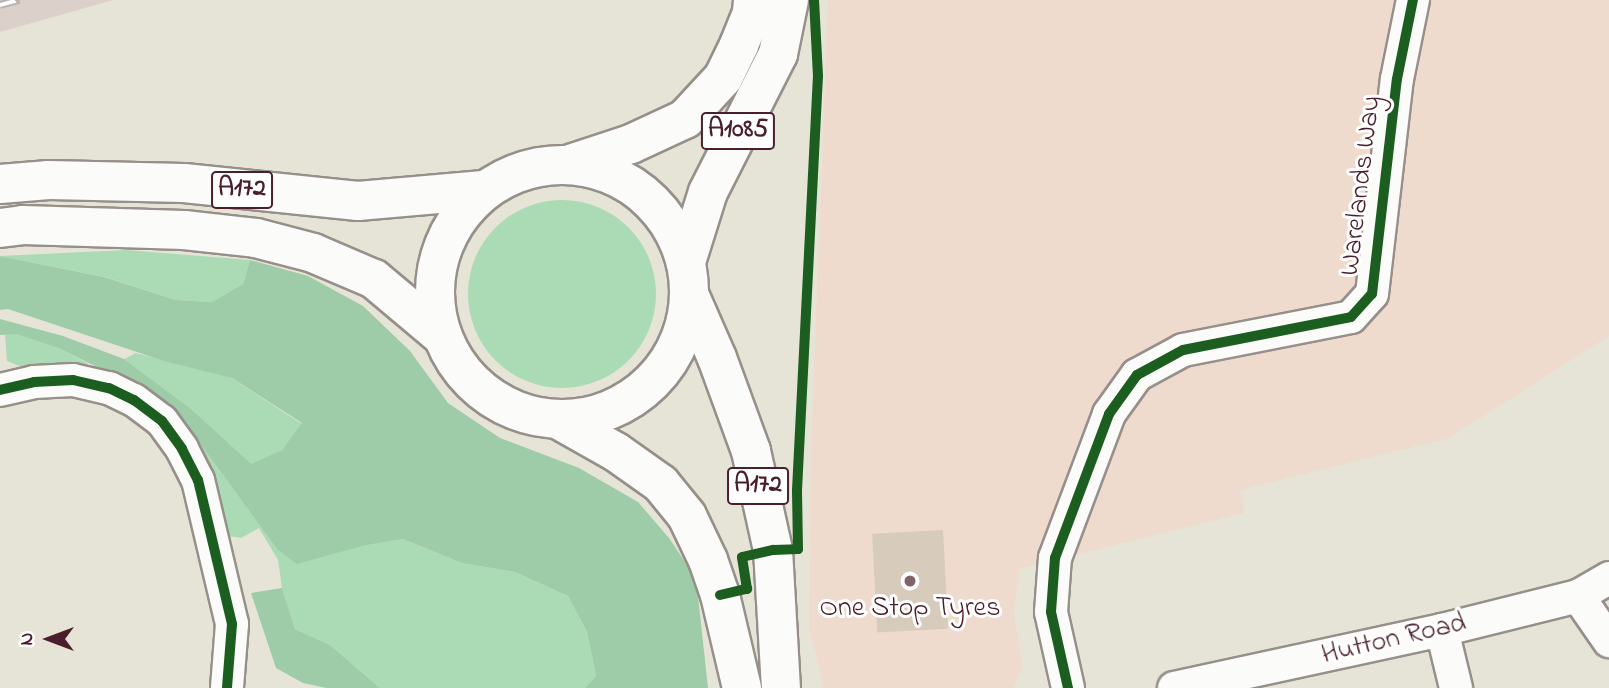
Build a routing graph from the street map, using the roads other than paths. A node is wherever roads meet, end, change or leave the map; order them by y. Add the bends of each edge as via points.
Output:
1 (753, 0) edge
2 (789, 0) edge
3 (1413, 0) edge
4 (570, 164) junction
5 (0, 184) edge
6 (484, 190) junction
7 (0, 228) edge
8 (688, 278) junction
9 (442, 336) junction
10 (0, 390) edge
11 (559, 420) junction
12 (1609, 578) edge
13 (1578, 596) junction
14 (1442, 630) junction
15 (1609, 641) edge
16 (228, 688) edge
17 (742, 688) edge
18 (782, 688) edge
19 (1068, 688) edge
20 (1174, 688) edge
21 (1456, 688) edge

1 - 4 main road, A1085 via 723,78 685,119 631,144
2 - 8 main road, A1085 via 778,54 708,192
3 - 19 street, Warelands Way via 1397,79 1372,294 1351,317 1183,351 1137,375 1109,414 1055,558 1051,612
4 - 6 main road via 525,169
4 - 8 main road via 609,173 644,194 670,225
5 - 6 main road, A172 via 49,180 184,183 358,201
6 - 9 main road via 457,219 439,256 434,296
7 - 9 main road, A172 via 184,230 256,238 313,253 373,278
8 - 11 main road via 679,343 650,384 608,411
8 - 18 main road, A172 via 751,451 773,550
9 - 11 main road via 460,369 487,396 521,413
10 - 16 street via 73,380 109,388 162,421 198,480 232,624
11 - 17 main road, A172 via 661,484 687,516 720,595
12 - 13 street, Hutton Road
13 - 14 street, Hutton Road
13 - 15 street
14 - 20 street, Hutton Road
14 - 21 street

